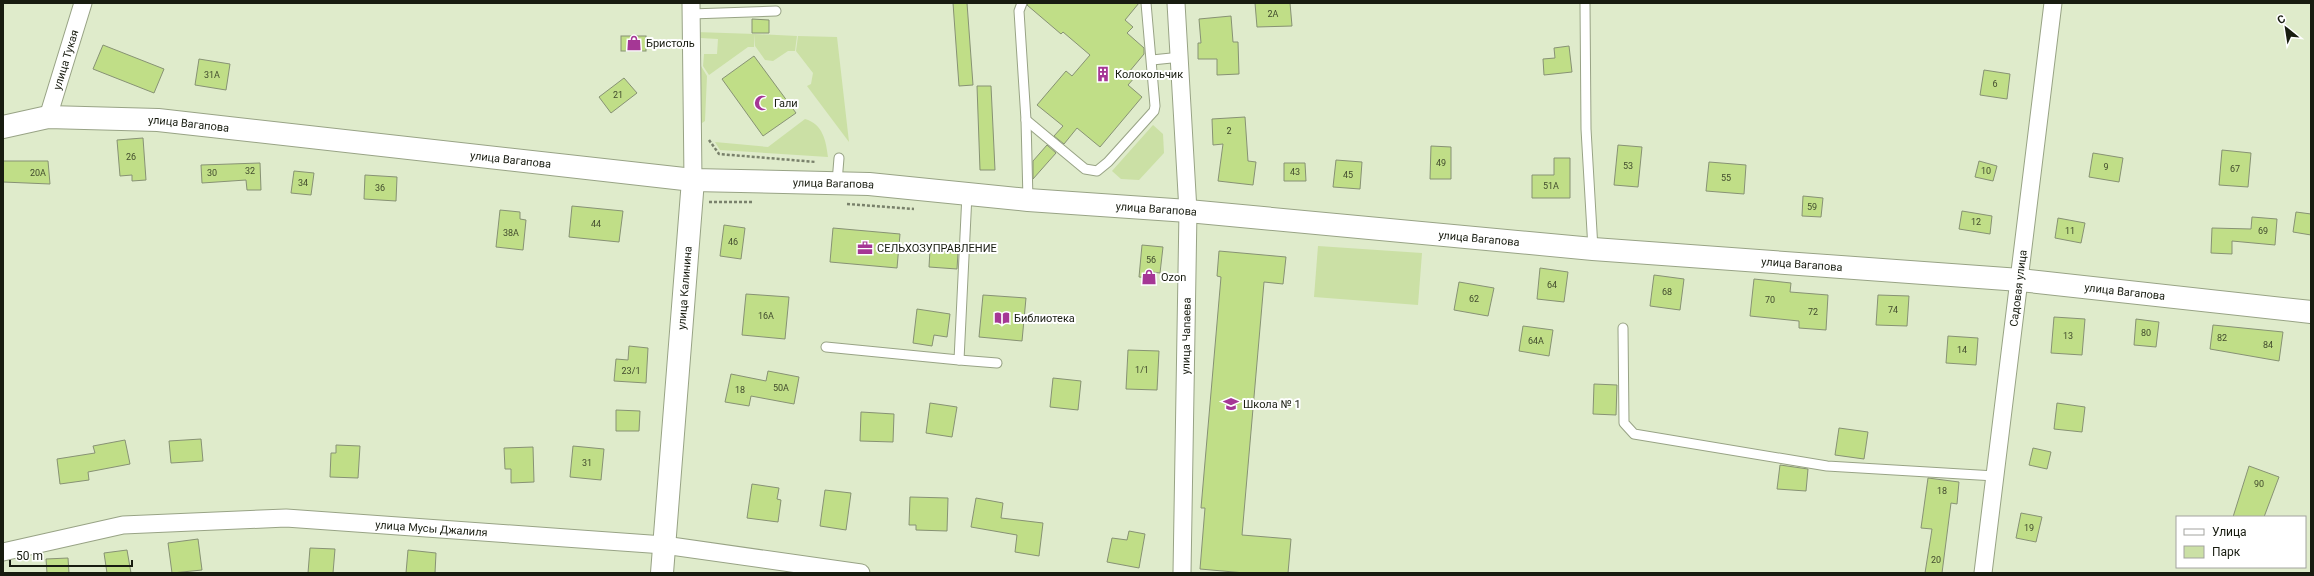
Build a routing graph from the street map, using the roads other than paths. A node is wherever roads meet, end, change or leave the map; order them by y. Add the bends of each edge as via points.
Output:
1 (83, 3) edge
2 (1022, 3) edge
3 (1146, 3) edge
4 (1176, 3) edge
5 (1585, 3) edge
6 (2053, 3) edge
7 (691, 8) edge
8 (776, 11) dead end
9 (1180, 57) junction
10 (1152, 60) junction
11 (48, 117) junction
12 (1026, 120) junction
13 (3, 127) edge
14 (839, 158) dead end
15 (693, 180) junction
16 (837, 182) junction
17 (967, 194) junction
18 (1028, 200) junction
19 (1188, 211) junction
20 (1593, 249) junction
21 (2020, 280) junction
22 (2311, 312) edge
23 (1623, 328) dead end
24 (826, 347) dead end
25 (959, 360) junction
26 (996, 363) dead end
27 (1995, 476) junction
28 (664, 545) junction
29 (3, 552) edge
30 (662, 573) edge
31 (861, 573) edge
32 (1182, 573) edge
33 (1982, 573) edge

1 - 11 street, улица Тукая
2 - 12 lane via 1018,11
3 - 10 lane
4 - 9 street, улица Чапаева
5 - 20 lane via 1586,129
6 - 21 street, Садовая улица
7 - 8 lane
7 - 15 street, улица Калинина
9 - 10 lane
9 - 19 street, улица Чапаева
10 - 12 lane via 1156,100 1154,111 1097,171 1085,169
11 - 13 street, улица Вагапова
11 - 15 street, улица Вагапова via 158,120
12 - 18 lane
14 - 16 lane
15 - 16 street, улица Вагапова
15 - 28 street, улица Калинина
16 - 17 street, улица Вагапова via 869,179
17 - 18 street, улица Вагапова
17 - 25 lane
18 - 19 street, улица Вагапова
19 - 20 street, улица Вагапова
19 - 32 street, улица Чапаева
20 - 21 street, улица Вагапова
21 - 22 street, улица Вагапова
21 - 27 street, Садовая улица
23 - 27 lane via 1624,423 1634,434 1827,466
24 - 25 lane
25 - 26 lane
27 - 33 street, Садовая улица
28 - 29 street, улица Мусы Джалиля via 286,518 123,525
28 - 30 street, улица Калинина
28 - 31 street, улица Мусы Джалиля

